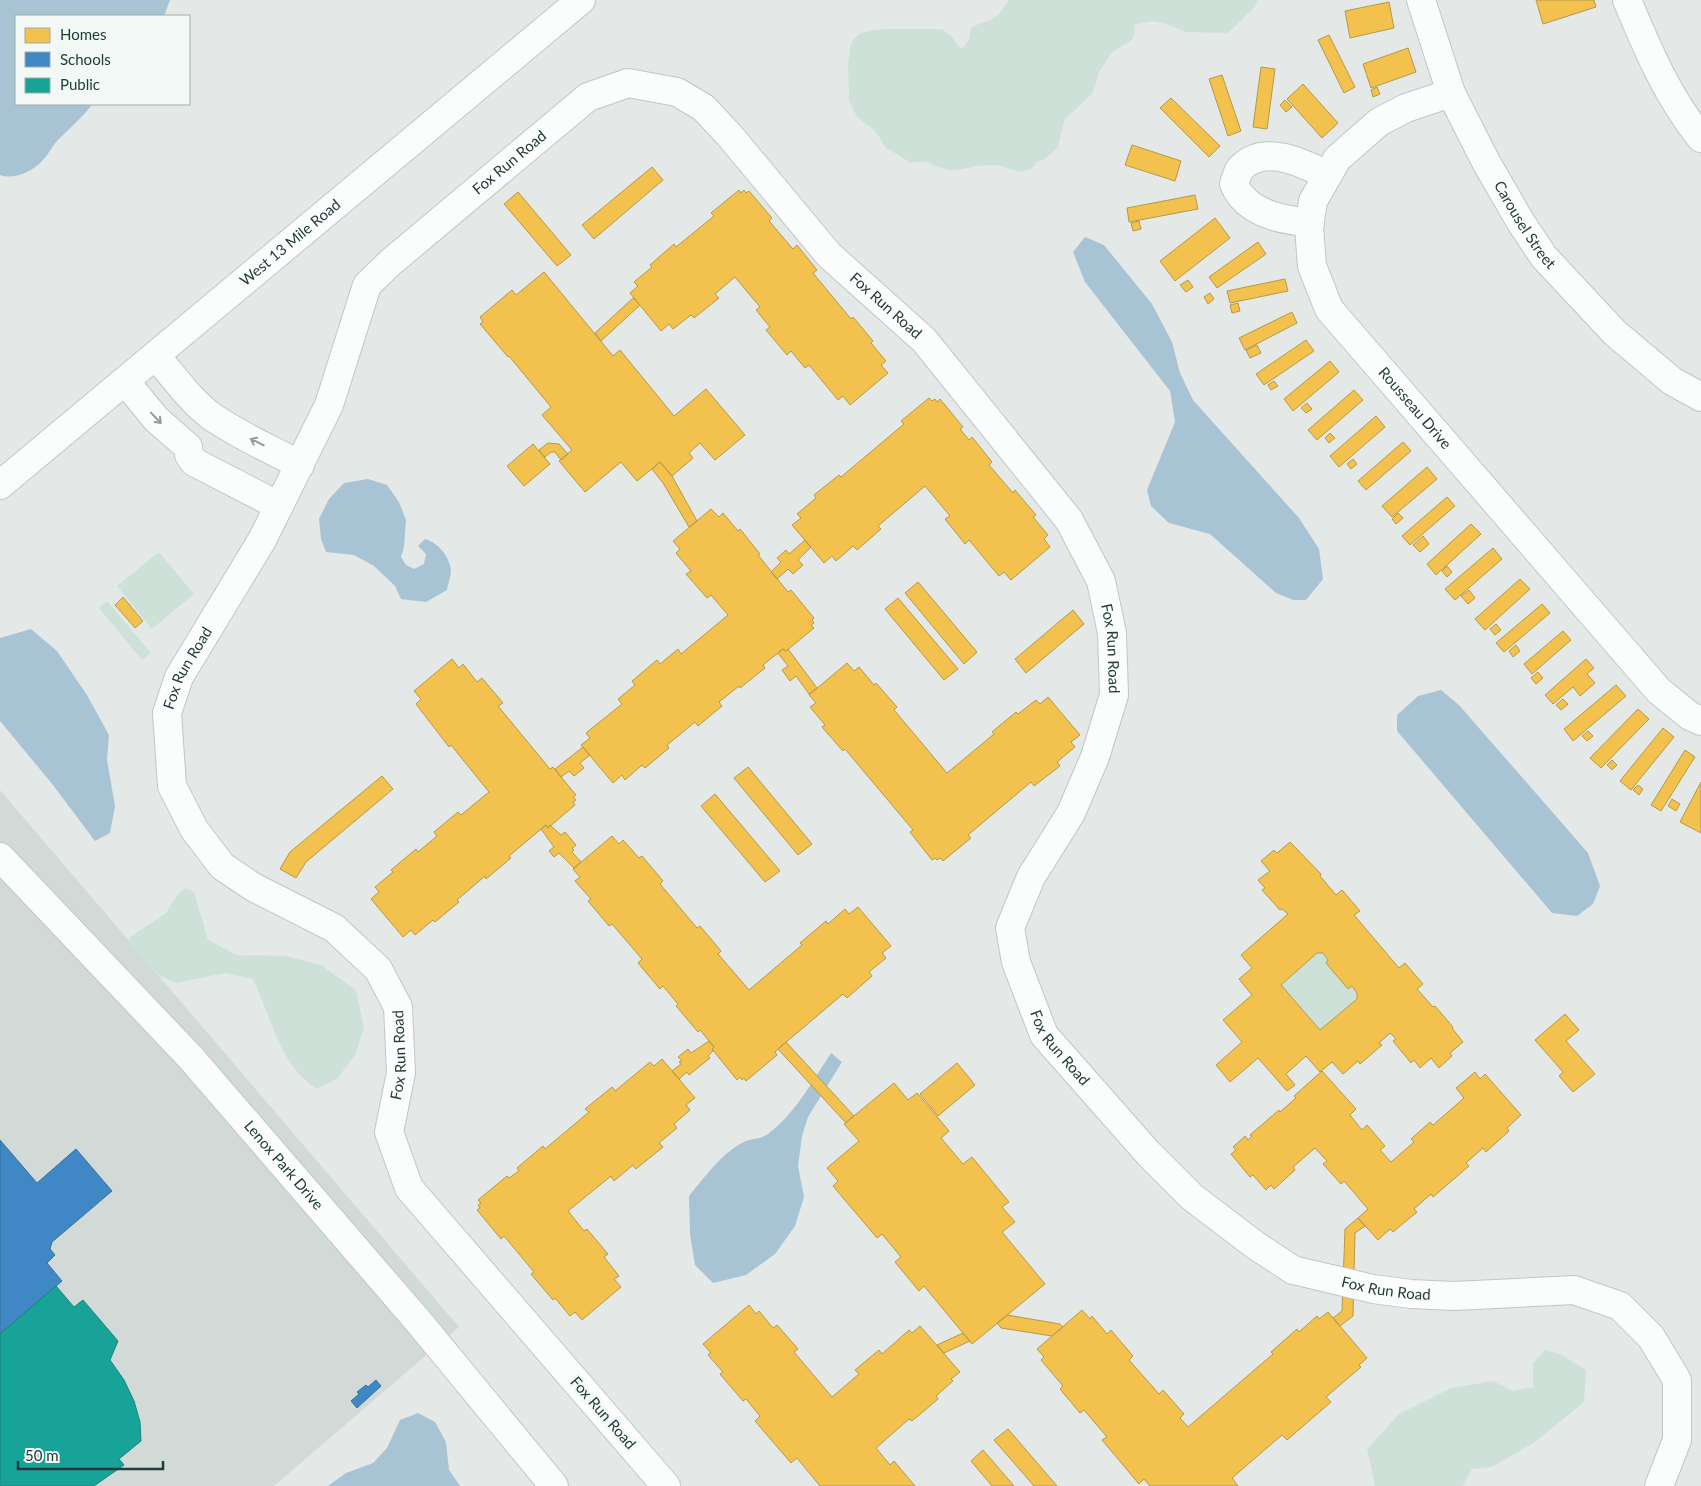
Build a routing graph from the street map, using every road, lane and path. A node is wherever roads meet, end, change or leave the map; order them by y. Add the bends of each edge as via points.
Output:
1 (581, 0) edge
2 (1421, 0) edge
3 (1627, 0) edge
4 (1451, 93) junction
5 (1701, 138) edge
6 (1327, 175) junction
7 (1310, 223) junction
8 (156, 356) junction
9 (125, 381) junction
10 (1701, 397) edge
11 (300, 465) junction
12 (0, 486) edge
13 (282, 499) junction
14 (1701, 721) edge
15 (0, 857) edge
16 (554, 1486) edge
17 (666, 1486) edge
18 (1659, 1486) edge

1 - 8 street, West 13 Mile Road
2 - 4 street, Carousel Street
3 - 5 street via 1670,94
4 - 6 street, Rousseau Drive via 1406,108 1379,122 1336,159
4 - 10 street, Carousel Street via 1486,162 1544,257 1615,333 1672,381
6 - 7 street, Rousseau Drive via 1313,201
6 - 7 street via 1276,156 1255,158 1240,170 1234,184 1242,198 1258,210 1274,217
7 - 14 street, Rousseau Drive via 1312,266 1329,309 1659,691
8 - 9 street, West 13 Mile Road
11 -> 8 street via 210,415
9 - 12 street, West 13 Mile Road
9 -> 13 street via 156,419 188,447 194,462
11 - 13 street, Fox Run Road
11 - 18 street, Fox Run Road via 329,405 367,285 391,262 588,97 628,83 677,92 704,108 828,255 924,340 1069,520 1101,581 1112,633 1114,695 1095,757 1071,813 1031,877 1010,928 1016,962 1044,1035 1148,1153 1192,1197 1293,1270 1373,1289 1411,1294 1454,1296 1574,1290 1620,1306 1652,1337 1677,1380 1677,1440
13 - 17 street, Fox Run Road via 262,540 179,677 167,713 172,786 194,829 222,866 254,887 334,928 378,968 398,1008 401,1072 388,1132 409,1188
15 - 16 street, Lenox Park Drive via 191,1058 418,1321

